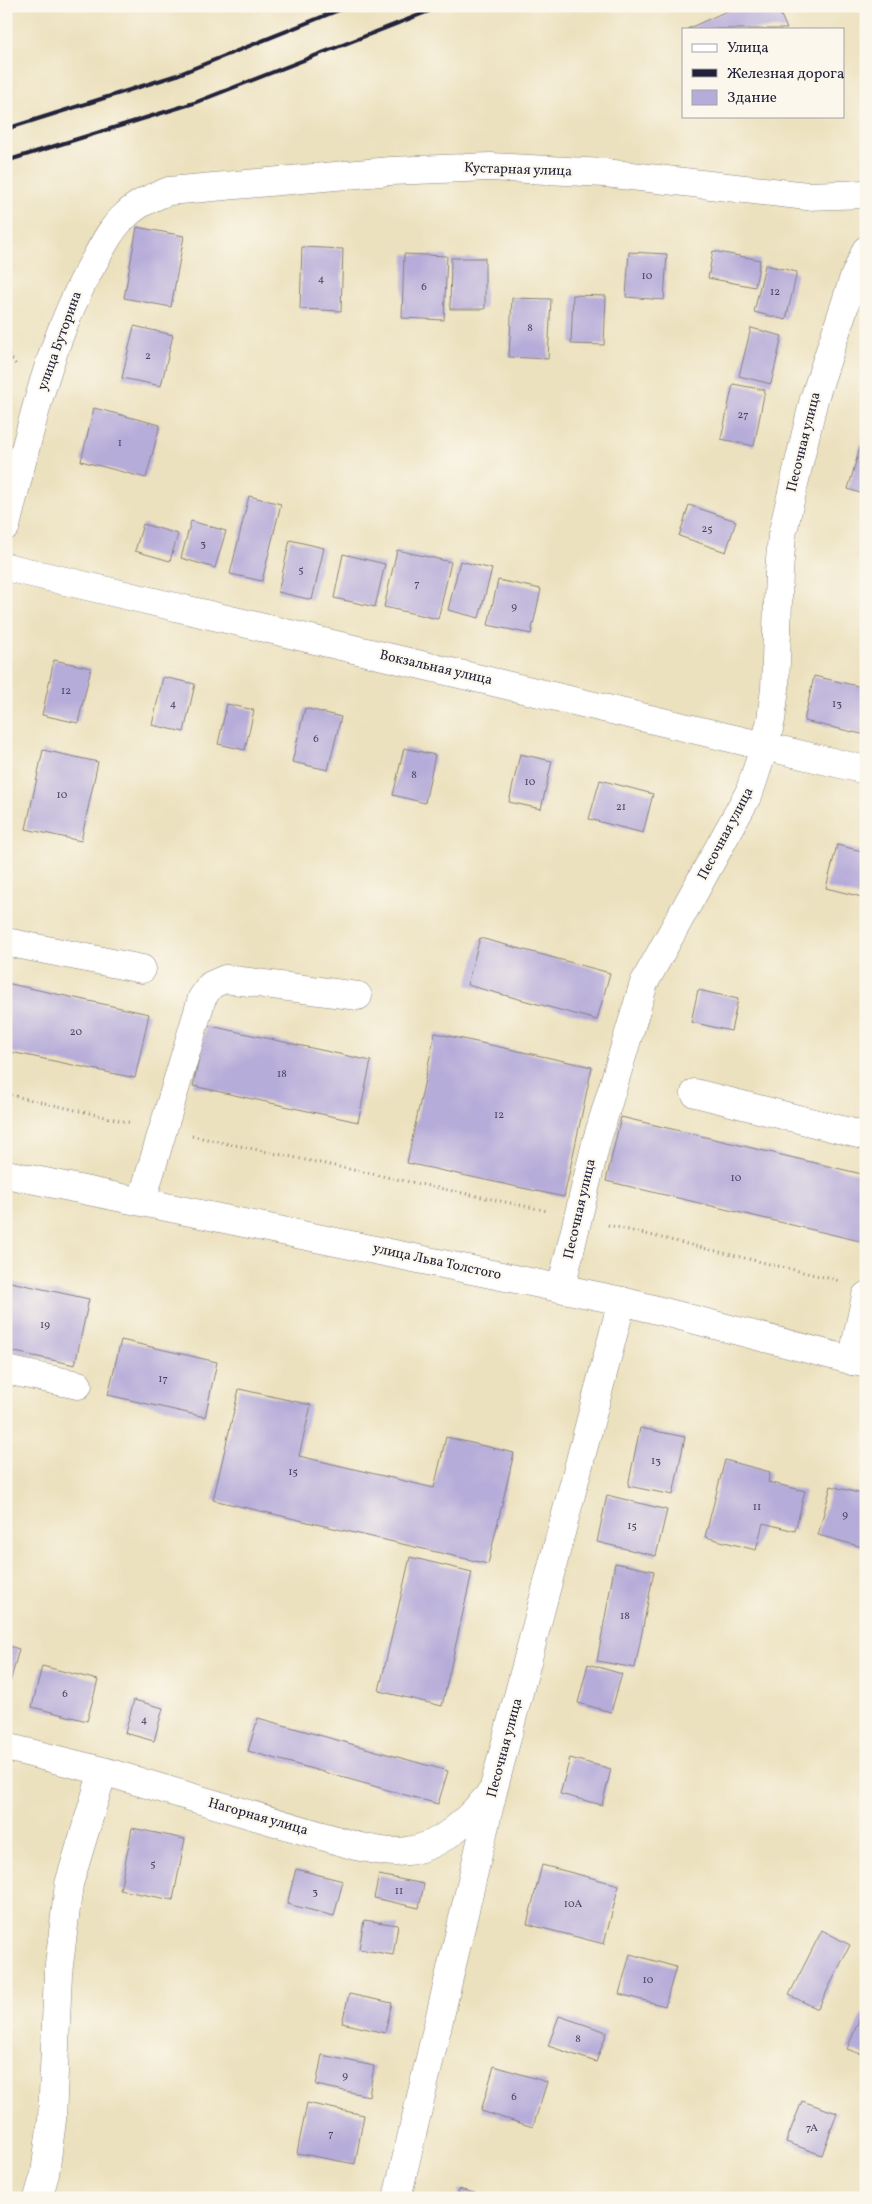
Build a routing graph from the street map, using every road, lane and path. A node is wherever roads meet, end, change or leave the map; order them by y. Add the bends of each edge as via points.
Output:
1 (169, 191) joint
2 (866, 194) edge
3 (866, 250) edge
4 (6, 526) edge
5 (6, 567) edge
6 (765, 745) junction
7 (866, 770) edge
8 (6, 942) edge
9 (142, 969) dead end
10 (358, 996) dead end
11 (695, 1093) dead end
12 (6, 1094) edge
13 (133, 1123) dead end
14 (191, 1135) dead end
15 (866, 1136) edge
16 (6, 1174) edge
17 (142, 1200) junction
18 (553, 1212) dead end
19 (600, 1224) dead end
20 (561, 1288) junction
21 (856, 1290) edge
22 (622, 1301) junction
23 (859, 1362) edge
24 (6, 1370) edge
25 (78, 1385) dead end
26 (6, 1747) edge
27 (103, 1771) junction
28 (493, 1791) junction
29 (38, 2198) edge
30 (397, 2198) edge

1 - 2 street, Кустарная улица via 391,171 490,167 605,173 808,196
1 - 4 street, улица Буторина via 147,200 125,215 81,284 65,319 39,398
3 - 6 street, Песочная улица via 814,399 782,535 775,689
5 - 6 street, Вокзальная улица
6 - 7 street, Вокзальная улица
6 - 20 street, Песочная улица via 749,793 644,983 596,1143
8 - 9 street
10 - 17 street via 225,979 211,985 202,998
11 - 15 street
12 - 13 path
14 - 18 path
16 - 17 street, улица Льва Толстого
17 - 20 street, улица Льва Толстого
19 - 21 path
20 - 22 street, улица Льва Толстого
21 - 23 street
22 - 23 street, улица Льва Толстого
22 - 28 street, Песочная улица
24 - 25 street
26 - 27 street, Нагорная улица
27 - 28 street, Нагорная улица via 356,1846 383,1851 406,1852 451,1833
27 - 29 street via 69,1884 58,1973 52,2120
28 - 30 street, Песочная улица

